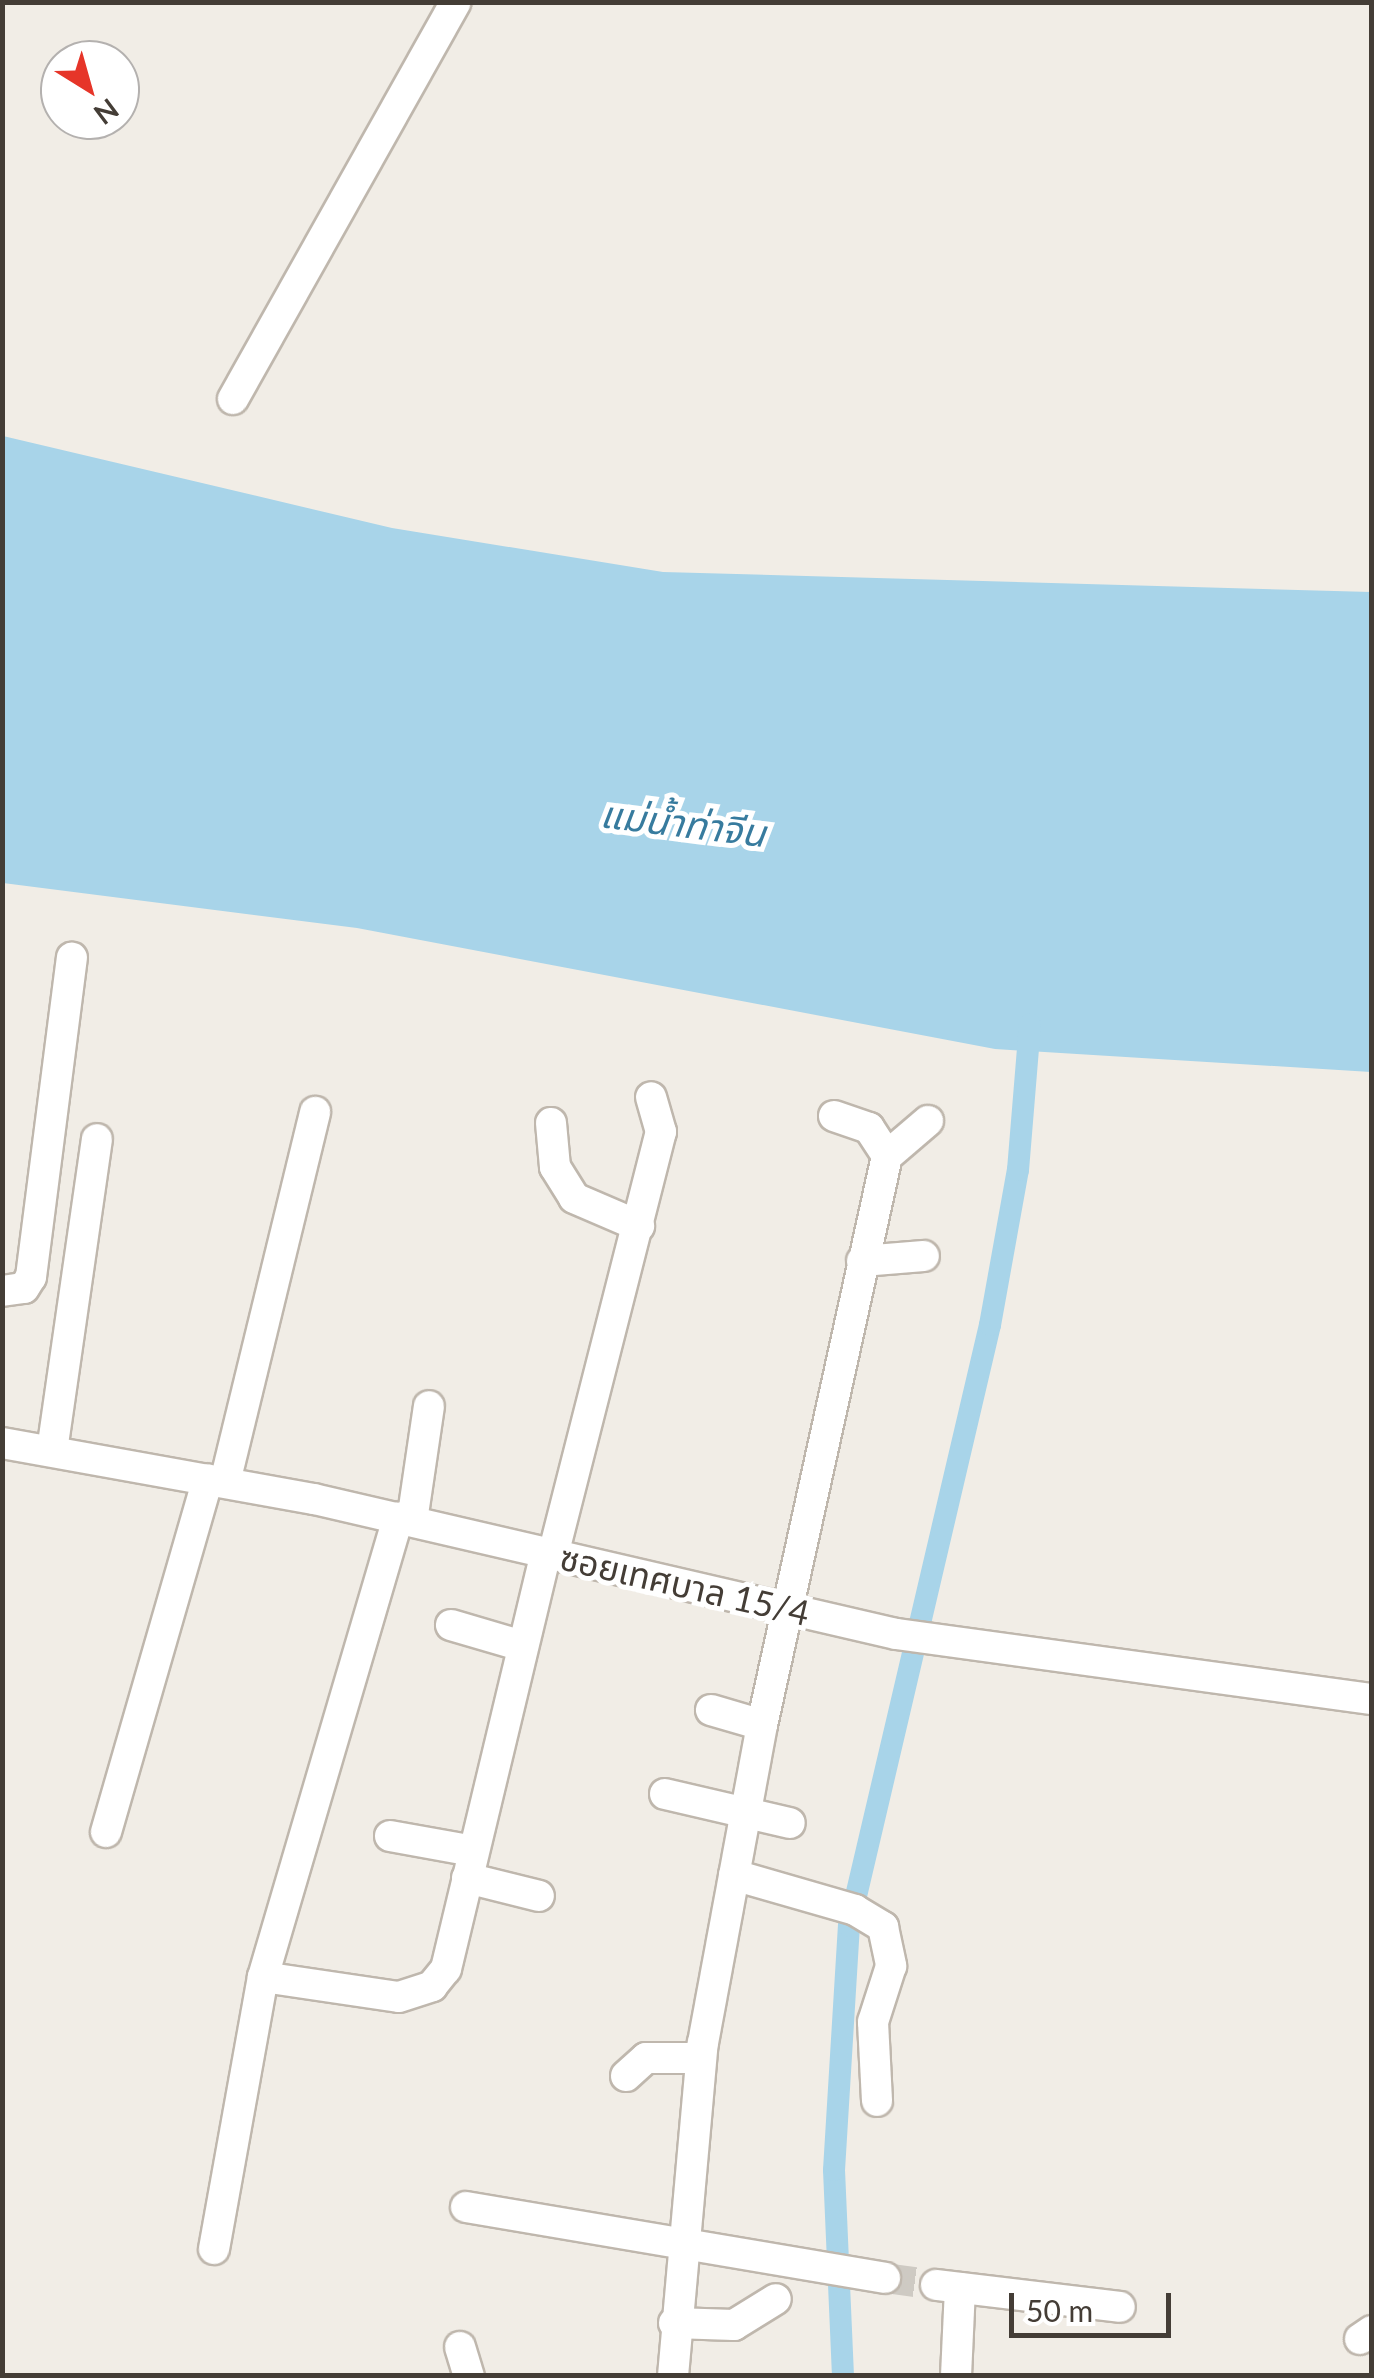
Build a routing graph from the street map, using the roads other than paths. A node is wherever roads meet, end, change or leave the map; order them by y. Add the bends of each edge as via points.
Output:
1 (456, 2) edge
2 (233, 399) dead end
3 (72, 958) dead end
4 (651, 1096) dead end
5 (315, 1112) dead end
6 (834, 1116) dead end
7 (928, 1121) dead end
8 (551, 1122) dead end
9 (97, 1139) dead end
10 (887, 1156) junction
11 (639, 1226) junction
12 (924, 1256) dead end
13 (862, 1261) junction
14 (2, 1290) edge
15 (429, 1406) dead end
16 (2, 1443) edge
17 (52, 1451) junction
18 (216, 1481) junction
19 (405, 1519) junction
20 (550, 1554) junction
21 (787, 1607) junction
22 (451, 1625) dead end
23 (524, 1646) junction
24 (1372, 1698) edge
25 (712, 1710) dead end
26 (762, 1725) junction
27 (664, 1794) dead end
28 (746, 1811) junction
29 (790, 1823) dead end
30 (106, 1832) dead end
31 (390, 1836) dead end
32 (470, 1865) junction
33 (734, 1875) junction
34 (539, 1896) dead end
35 (263, 1977) junction
36 (701, 2058) junction
37 (626, 2076) dead end
38 (877, 2101) dead end
39 (466, 2207) dead end
40 (679, 2245) junction
41 (214, 2249) dead end
42 (861, 2276) tunnel mouth
43 (776, 2299) dead end
44 (1120, 2307) dead end
45 (674, 2323) junction
46 (673, 2376) edge
47 (956, 2376) edge

1 - 2 street
3 - 14 street via 31,1277 24,1288
4 - 11 street via 661,1132
5 - 18 street
6 - 10 street via 869,1128
7 - 10 street
8 - 11 street via 555,1167 574,1198
9 - 17 street
10 - 13 street
11 - 20 street
12 - 13 street
13 - 21 street
15 - 19 street
16 - 17 street, ซอยเทศบาล 15/4
17 - 18 street, ซอยเทศบาล 15/4
18 - 19 street, ซอยเทศบาล 15/4
18 - 30 street
19 - 20 street, ซอยเทศบาล 15/4
19 - 35 street
20 - 21 street, ซอยเทศบาล 15/4
20 - 23 street
21 - 24 street, ซอยเทศบาล 15/4 via 945,1642
21 - 26 street
22 - 23 street
23 - 32 street
25 - 26 street
26 - 28 street
27 - 28 street
28 - 29 street
28 - 33 street
31 - 32 street
32 - 34 street
32 - 35 street via 446,1969 422,1991 374,1996
33 - 36 street
33 - 38 street via 863,1914 883,1927 891,1966 873,2022
35 - 41 street
36 - 37 street via 646,2058
36 - 40 street
39 - 40 street
40 - 42 street
40 - 45 street
43 - 45 street via 734,2325
44 - 47 street via 948,2287
45 - 46 street

